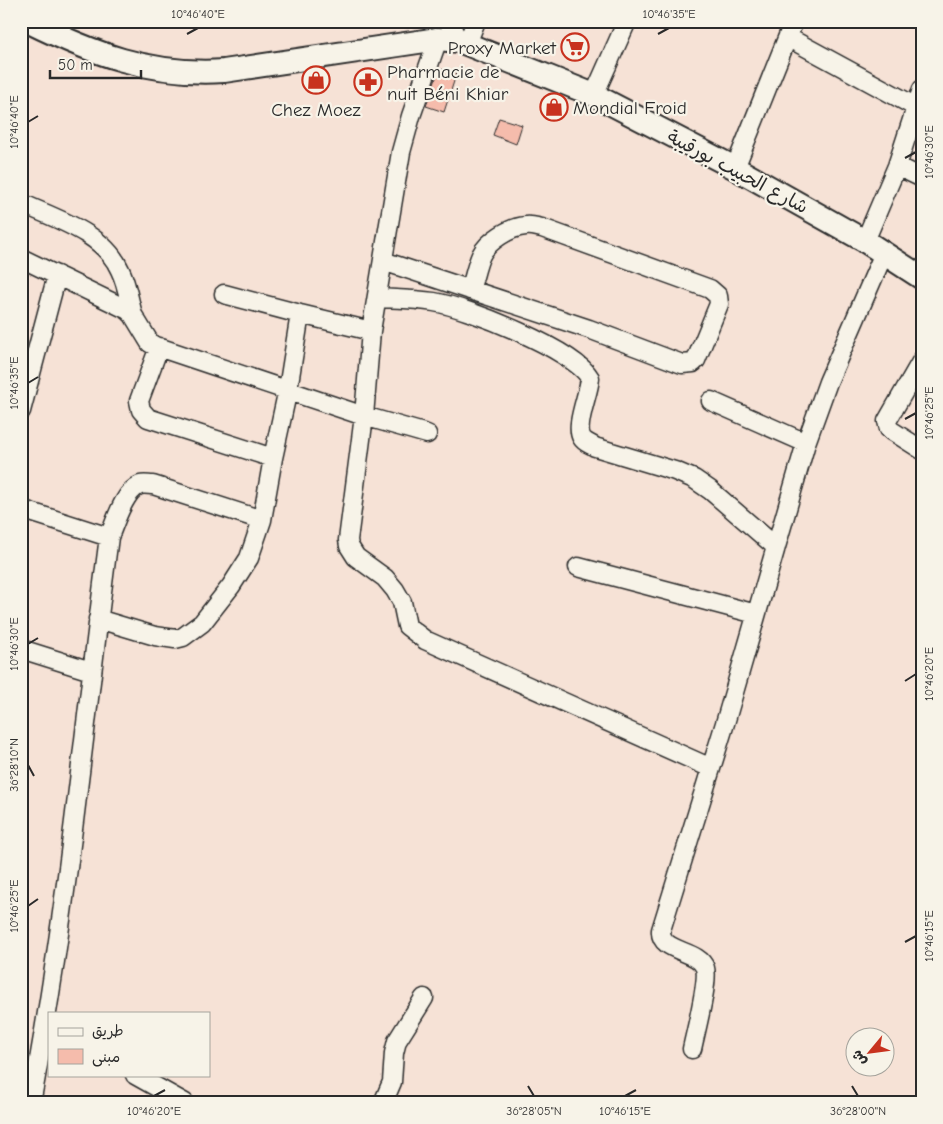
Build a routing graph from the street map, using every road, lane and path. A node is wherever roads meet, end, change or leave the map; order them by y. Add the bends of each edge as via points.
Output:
1 (27, 21) edge
2 (476, 21) edge
3 (627, 21) edge
4 (62, 29) edge
5 (791, 30) edge
6 (453, 36) edge
7 (922, 90) edge
8 (594, 95) junction
9 (916, 108) junction
10 (897, 166) junction
11 (735, 168) junction
12 (922, 178) edge
13 (21, 203) edge
14 (865, 241) junction
15 (884, 254) junction
16 (21, 258) edge
17 (383, 261) junction
18 (57, 275) junction
19 (922, 278) edge
20 (470, 290) junction
21 (224, 294) dead end
22 (376, 298) junction
23 (300, 314) junction
24 (133, 315) junction
25 (371, 330) junction
26 (159, 347) junction
27 (922, 360) edge
28 (288, 389) junction
29 (710, 401) dead end
30 (21, 411) edge
31 (364, 416) junction
32 (427, 434) dead end
33 (806, 443) junction
34 (922, 450) edge
35 (273, 458) junction
36 (21, 509) edge
37 (262, 520) junction
38 (109, 537) junction
39 (776, 547) junction
40 (578, 567) dead end
41 (756, 614) junction
42 (98, 619) junction
43 (21, 649) edge
44 (91, 671) junction
45 (711, 768) junction
46 (424, 998) dead end
47 (49, 1012) edge
48 (47, 1025) edge
49 (692, 1049) dead end
50 (137, 1076) edge
51 (31, 1103) edge
52 (186, 1103) edge
53 (383, 1103) edge

1 - 4 main road
2 - 6 street
3 - 8 street
4 - 6 main road via 113,58 135,65 189,72 224,71
5 - 9 street
5 - 11 street
6 - 8 main road, شارع الحبيب بورقيبة
6 - 17 street via 411,116 401,152
7 - 9 street
8 - 11 main road, شارع الحبيب بورقيبة
9 - 10 street
10 - 12 street
10 - 14 street
11 - 14 main road, شارع الحبيب بورقيبة
13 - 24 street via 86,234 107,250 120,270
14 - 15 main road, شارع الحبيب بورقيبة
15 - 19 main road, شارع الحبيب بورقيبة
15 - 33 street via 828,382
16 - 18 street
17 - 20 street
17 - 22 street
18 - 24 street
18 - 30 street
20 - 20 street via 688,364 693,363 698,355 719,304 718,296 710,289 550,231 526,226 501,235 484,251
21 - 23 street
22 - 25 street
22 - 39 street via 434,302 456,308 532,338 575,362 590,378 580,428 584,441 694,479
23 - 25 street
23 - 28 street
24 - 26 street via 150,343
25 - 31 street
26 - 28 street
26 - 35 street via 140,401 141,410 148,418
27 - 34 street via 886,424
28 - 31 street
28 - 35 street
29 - 33 street
31 - 32 street
31 - 45 street via 349,546 356,557 396,590 410,629 425,640
33 - 39 street
35 - 37 street
36 - 38 street
37 - 38 street via 146,485 135,488 127,498
37 - 42 street via 249,558 231,586 202,623 183,637 155,636
38 - 42 street
39 - 41 street
40 - 41 street
41 - 45 street
42 - 44 street
43 - 44 street
44 - 47 street
45 - 49 street via 660,933 666,942 697,958 705,968 706,981
46 - 53 street via 397,1042 392,1082
48 - 51 street
50 - 52 street

